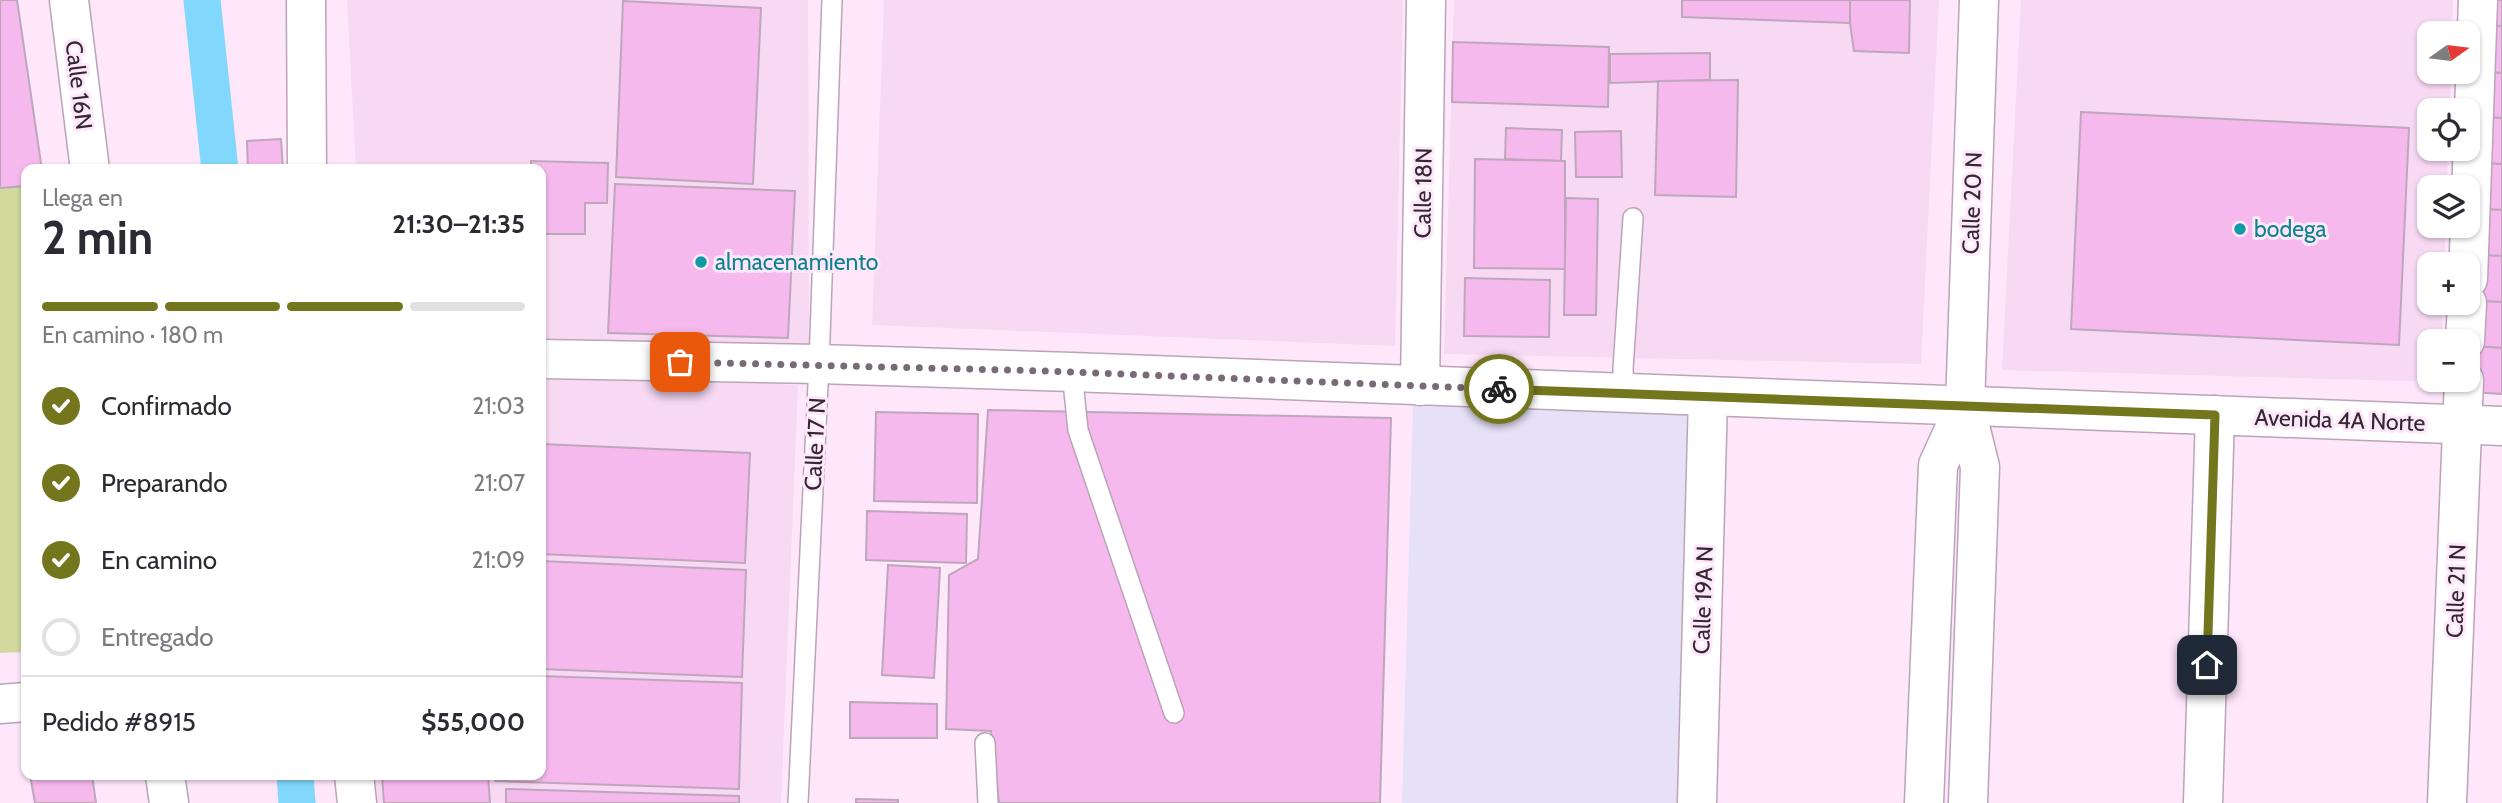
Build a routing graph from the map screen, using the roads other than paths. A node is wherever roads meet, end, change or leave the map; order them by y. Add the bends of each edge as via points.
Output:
1 (69, 0) edge
2 (306, 0) edge
3 (832, 0) edge
4 (1426, 0) edge
5 (1979, 0) edge
6 (2478, 0) edge
7 (89, 164) edge
8 (307, 164) edge
9 (1633, 218) dead end
10 (2469, 252) edge
11 (546, 359) edge
12 (819, 364) junction
13 (1072, 372) junction
14 (1420, 386) junction
15 (2463, 392) edge
16 (1624, 394) junction
17 (1708, 397) junction
18 (1965, 406) junction
19 (2215, 415) junction
20 (2462, 425) junction
21 (2502, 426) edge
22 (21, 702) edge
23 (0, 704) edge
24 (1174, 713) dead end
25 (985, 743) dead end
26 (166, 780) edge
27 (355, 780) edge
28 (169, 803) edge
29 (357, 803) edge
30 (799, 803) edge
31 (988, 803) edge
32 (1697, 803) edge
33 (1924, 803) edge
34 (1968, 803) edge
35 (2203, 803) edge
36 (2447, 803) edge

1 - 7 street, Calle 16N
2 - 8 street
3 - 12 lane, Calle 17 N
4 - 14 street, Calle 18N
5 - 18 street, Calle 20 N
6 - 10 street
9 - 16 lane
11 - 12 street, Avenida 4A Norte
12 - 13 street, Avenida 4A Norte
12 - 30 lane, Calle 17 N
13 - 14 street, Avenida 4A Norte
13 - 24 lane via 1078,430
14 - 16 street, Avenida 4A Norte
15 - 20 street, Calle 21 N
16 - 17 street, Avenida 4A Norte
17 - 18 street, Avenida 4A Norte
17 - 32 street, Calle 19A N
18 - 19 street, Avenida 4A Norte
18 - 33 street, Calle 20 N via 1938,465
18 - 34 street, Calle 20 N via 1980,467
19 - 20 street, Avenida 4A Norte
19 - 35 street
20 - 21 street, Avenida 4A Norte
20 - 36 street, Calle 21 N
22 - 23 street
25 - 31 lane
26 - 28 street
27 - 29 street

